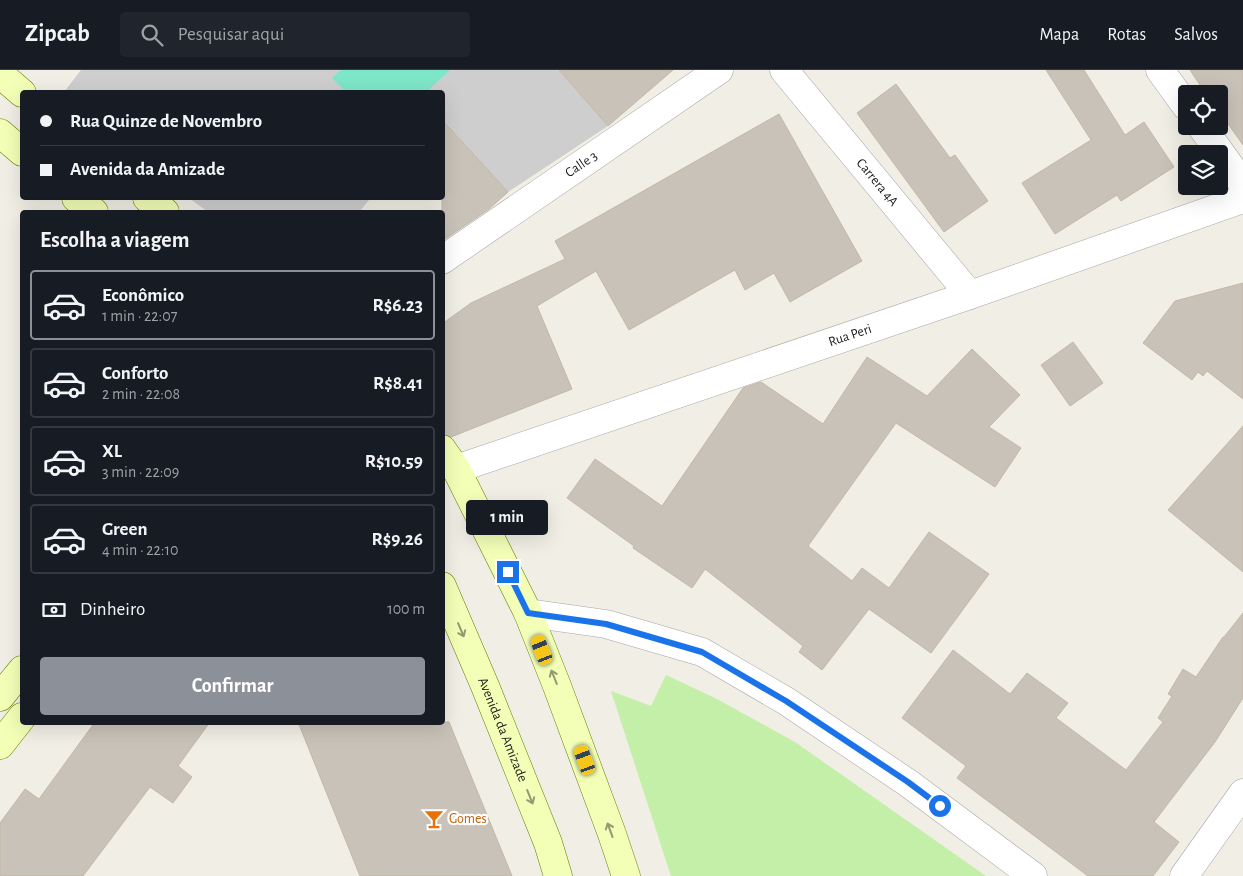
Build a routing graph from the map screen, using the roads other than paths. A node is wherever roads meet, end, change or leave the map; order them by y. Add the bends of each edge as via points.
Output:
1 (719, 70) edge
2 (784, 70) edge
3 (1160, 70) edge
4 (0, 75) edge
5 (20, 91) edge
6 (1178, 95) edge
7 (0, 133) edge
8 (1208, 135) edge
9 (20, 150) edge
10 (1243, 184) edge
11 (1243, 199) edge
12 (79, 200) edge
13 (150, 200) edge
14 (91, 210) edge
15 (162, 210) edge
16 (445, 258) edge
17 (970, 294) junction
18 (448, 456) edge
19 (445, 593) edge
20 (528, 613) junction
21 (20, 672) edge
22 (0, 697) edge
23 (20, 720) edge
24 (0, 745) edge
25 (1243, 792) edge
26 (558, 876) edge
27 (626, 876) edge
28 (1033, 876) edge
29 (1184, 876) edge

1 - 16 street, Calle 3
2 - 17 street, Carrera 4A
3 - 6 street
4 - 5 main road
7 - 9 main road
8 - 10 street
11 - 17 street, Rua Peri
12 - 14 main road
13 - 15 main road
17 - 18 street, Rua Peri
18 - 20 main road
19 -> 26 main road, Avenida da Amizade via 530,797
27 -> 20 main road
20 - 28 street via 606,624 702,652 786,701 908,782
21 - 22 main road
23 - 24 main road
25 - 29 street

